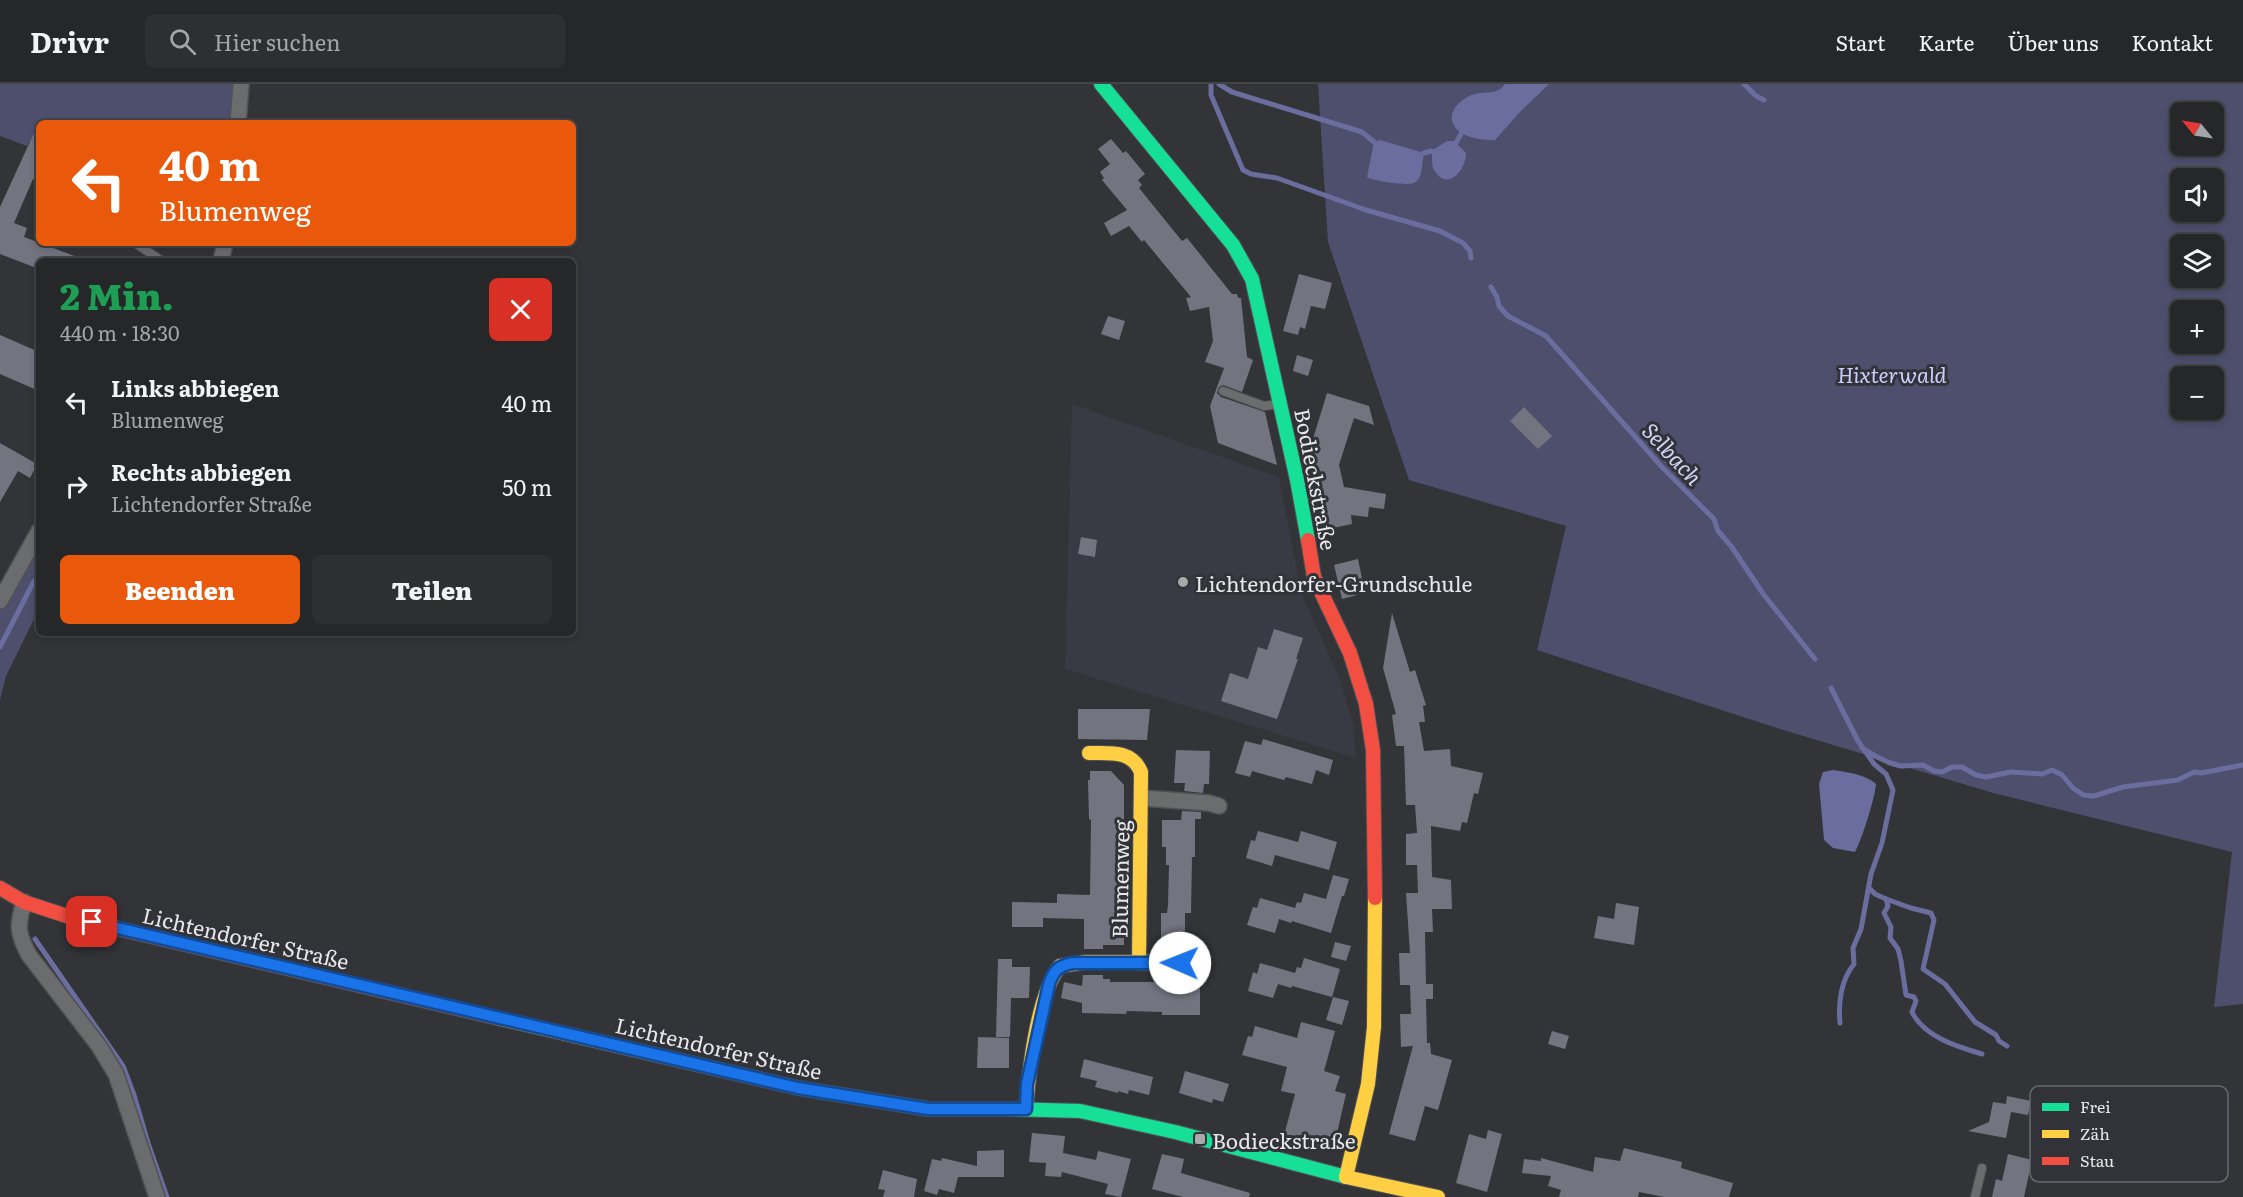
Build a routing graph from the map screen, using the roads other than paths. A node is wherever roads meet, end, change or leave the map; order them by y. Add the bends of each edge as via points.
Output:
1 (241, 84) edge
2 (1103, 85) edge
3 (237, 120) edge
4 (140, 246) edge
5 (158, 258) edge
6 (1224, 391) dead end
7 (1280, 404) junction
8 (36, 536) edge
9 (0, 601) edge
10 (1089, 753) dead end
11 (1142, 798) junction
12 (1219, 806) dead end
13 (0, 888) edge
14 (24, 902) junction
15 (1139, 962) junction
16 (1180, 963) dead end
17 (1026, 1109) junction
18 (1982, 1168) dead end
19 (1346, 1177) junction
20 (157, 1197) edge
21 (1438, 1197) edge
22 (1975, 1197) edge

1 - 3 street
2 - 7 street, Bodieckstraße via 1246,264 1259,304
4 - 5 lane
6 - 7 lane via 1263,406
7 - 19 street, Bodieckstraße via 1314,576 1350,653 1366,704 1372,750 1374,1027 1368,1084
8 - 9 street
10 - 11 street, Blumenweg via 1121,754 1135,760 1141,772
11 - 12 street, Blumenweg
11 - 15 street, Blumenweg
13 - 14 street, Lichtendorfer Straße
14 - 17 street, Lichtendorfer Straße via 73,918 798,1088 928,1109
14 - 20 street via 18,925 21,940 116,1074
15 - 16 street, Blumenweg
15 - 17 street, Blumenweg via 1074,963 1055,970 1035,1045
17 - 19 street, Lichtendorfer Straße via 1080,1111
18 - 22 lane
19 - 21 street, Lichtendorfer Straße

